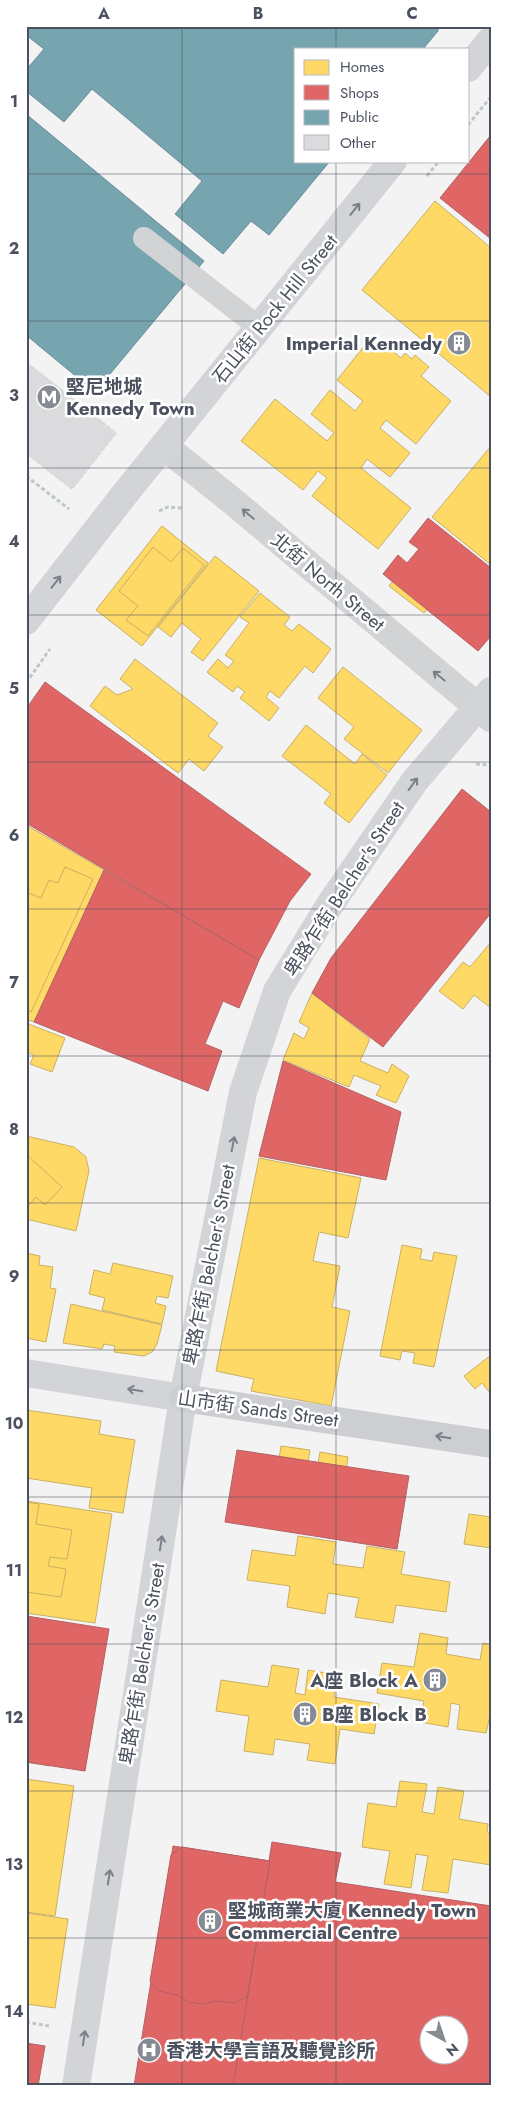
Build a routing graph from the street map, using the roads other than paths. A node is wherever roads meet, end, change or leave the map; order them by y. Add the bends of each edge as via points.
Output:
1 (491, 40) edge
2 (470, 66) edge
3 (392, 162) edge
4 (144, 238) dead end
5 (260, 328) junction
6 (164, 446) junction
7 (26, 620) edge
8 (486, 705) edge
9 (26, 1374) edge
10 (183, 1398) junction
11 (491, 1444) edge
12 (76, 2086) edge

1 - 2 main road
5 -> 3 main road, 石山街 Rock Hill Street
4 - 5 lane
5 - 6 main road, 石山街 Rock Hill Street
7 -> 6 main road, 石山街 Rock Hill Street
8 -> 6 street, 北街 North Street
10 -> 8 main road, 卑路乍街 Belcher's Street via 243,1092 277,991 329,906 414,782
10 -> 9 main road, 山市街 Sands Street
11 -> 10 main road, 山市街 Sands Street
12 -> 10 main road, 卑路乍街 Belcher's Street

